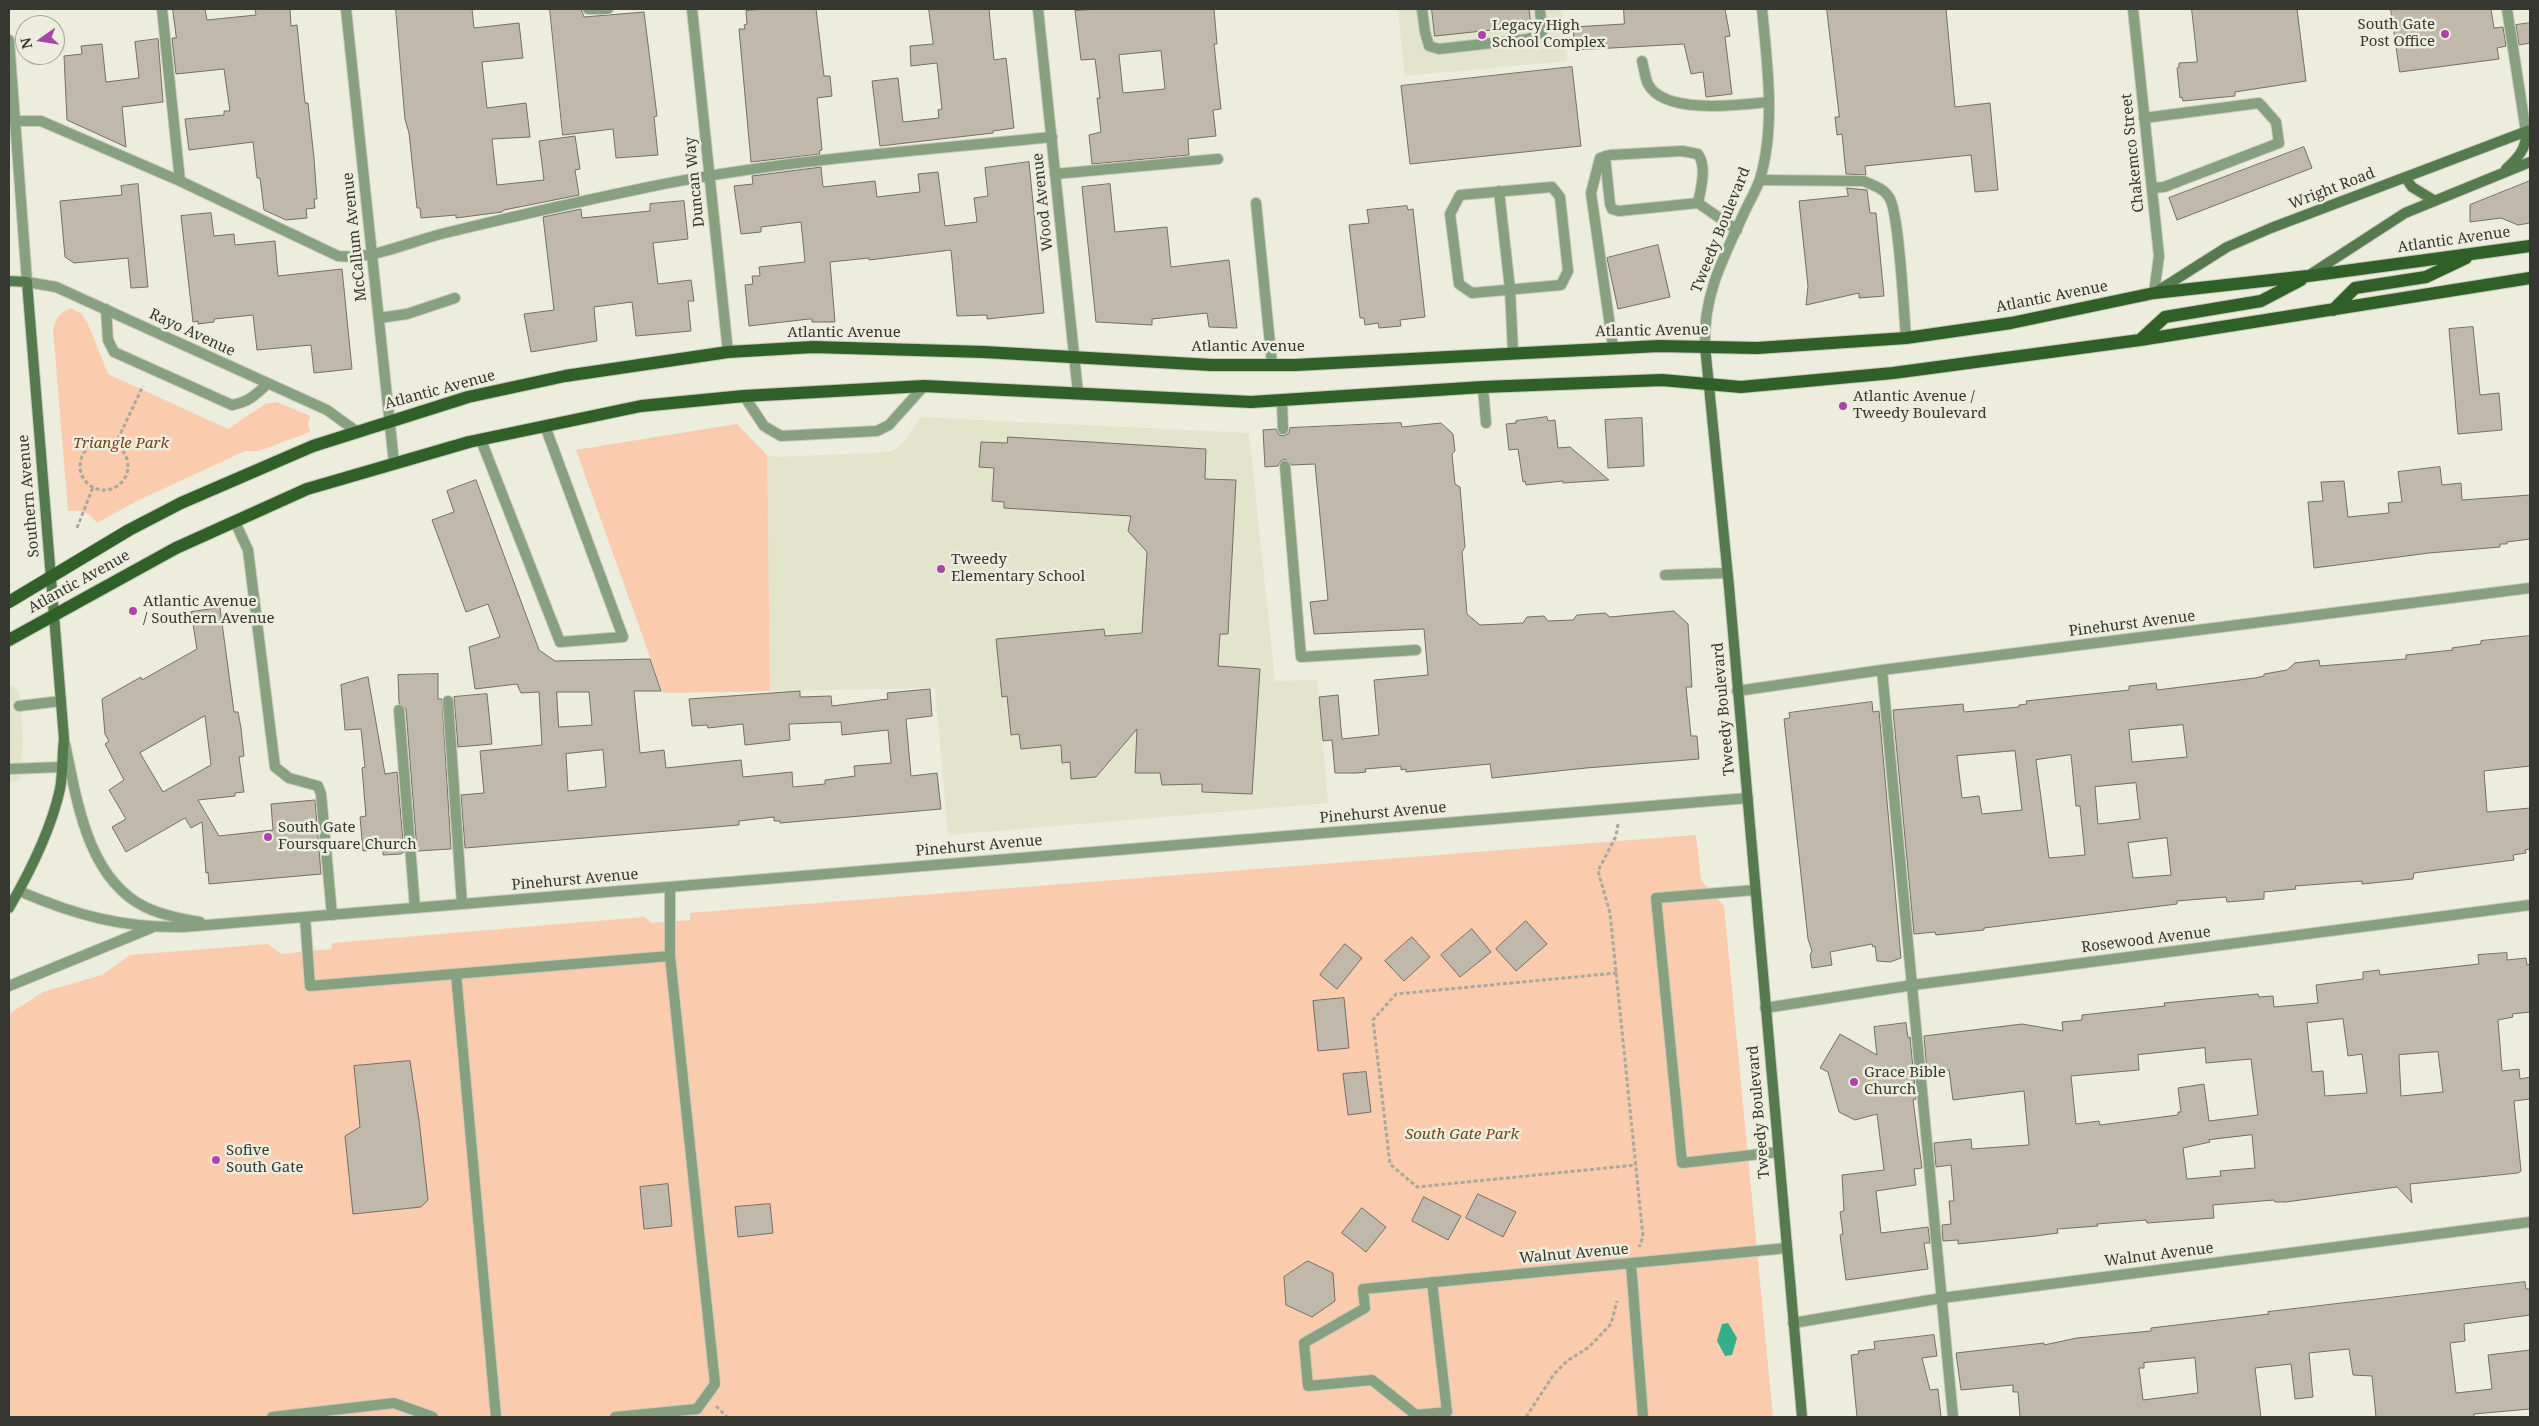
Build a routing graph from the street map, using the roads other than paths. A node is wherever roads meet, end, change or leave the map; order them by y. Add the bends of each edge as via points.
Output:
1 (162, 9) edge
2 (346, 9) edge
3 (588, 9) edge
4 (608, 9) edge
5 (692, 9) edge
6 (1038, 9) edge
7 (1422, 9) edge
8 (1540, 9) edge
9 (1762, 9) edge
10 (2133, 9) edge
11 (2507, 9) edge
12 (9, 40) edge
13 (1642, 61) dead end
14 (1768, 102) junction
15 (2144, 118) junction
16 (15, 121) junction
17 (2528, 131) edge
18 (1052, 137) junction
19 (1605, 156) junction
20 (1218, 160) dead end
21 (2530, 162) edge
22 (2502, 173) junction
23 (1055, 174) junction
24 (709, 175) junction
25 (2405, 177) junction
26 (1760, 180) junction
27 (180, 181) junction
28 (2152, 188) junction
29 (1499, 191) junction
30 (2436, 201) junction
31 (1256, 203) dead end
32 (1698, 203) junction
33 (1737, 230) junction
34 (2530, 246) edge
35 (2477, 253) junction
36 (372, 254) junction
37 (2308, 276) junction
38 (2530, 278) edge
39 (9, 281) edge
40 (27, 282) junction
41 (1510, 289) junction
42 (2154, 293) junction
43 (455, 298) dead end
44 (106, 309) junction
45 (2333, 310) junction
46 (379, 318) junction
47 (1906, 338) junction
48 (2140, 340) junction
49 (1705, 346) junction
50 (1613, 347) junction
51 (728, 352) junction
52 (1513, 352) junction
53 (1075, 359) junction
54 (1272, 364) junction
55 (268, 384) junction
56 (1707, 385) junction
57 (924, 386) junction
58 (1483, 387) junction
59 (1078, 393) junction
60 (744, 396) junction
61 (1282, 402) junction
62 (390, 420) junction
63 (1486, 423) dead end
64 (545, 426) junction
65 (1283, 429) dead end
66 (356, 431) junction
67 (481, 440) junction
68 (394, 463) junction
69 (1285, 466) dead end
70 (235, 522) junction
71 (1727, 572) junction
72 (1665, 576) dead end
73 (51, 578) junction
74 (2530, 588) edge
75 (9, 602) edge
76 (54, 614) junction
77 (9, 640) edge
78 (1416, 650) dead end
79 (1882, 670) junction
80 (1737, 691) junction
81 (61, 702) junction
82 (448, 702) dead end
83 (19, 706) dead end
84 (399, 710) dead end
85 (64, 739) junction
86 (61, 766) junction
87 (9, 769) edge
88 (1748, 798) junction
89 (670, 887) junction
90 (1755, 890) junction
91 (19, 891) junction
92 (462, 904) junction
93 (2530, 905) edge
94 (9, 908) edge
95 (415, 908) junction
96 (332, 915) junction
97 (305, 917) junction
98 (213, 925) junction
99 (152, 928) junction
100 (670, 956) junction
101 (456, 974) junction
102 (1913, 985) junction
103 (9, 986) edge
104 (1765, 1008) junction
105 (1778, 1152) junction
106 (2530, 1222) edge
107 (1787, 1248) junction
108 (1631, 1264) junction
109 (1432, 1282) junction
110 (1942, 1298) junction
111 (1793, 1323) junction
112 (272, 1417) edge
113 (433, 1417) edge
114 (496, 1417) edge
115 (615, 1417) edge
116 (1643, 1417) edge
117 (1802, 1417) edge
118 (1953, 1417) edge

1 - 27 street
2 - 36 street, McCallum Avenue
3 - 4 street
5 - 24 street, Duncan Way
6 - 18 street, Wood Avenue
7 - 8 street via 1429,46 1439,49 1538,36 1542,32
9 - 14 street, Tweedy Boulevard
10 - 15 street, Chakemco Street
11 - 17 street
12 - 16 street, Southern Avenue
13 - 14 street via 1648,85 1685,104 1726,107
14 - 26 street, Tweedy Boulevard
15 - 28 street, Chakemco Street
15 - 28 street via 2259,103 2276,122 2279,143 2164,187
16 - 27 street via 42,121
16 - 40 street, Southern Avenue
17 - 22 street via 2523,150
17 - 25 street, Wright Road
18 - 23 street, Wood Avenue
18 - 24 street
19 - 32 street via 1612,209
19 - 32 street via 1698,154 1702,167
19 - 50 street via 1600,158 1596,167 1591,193
20 - 23 street
21 - 22 street
22 - 30 street
23 - 53 street, Wood Avenue
24 - 36 street via 444,233
24 - 51 street, Duncan Way
25 - 30 street via 2412,187
25 - 42 street, Wright Road via 2227,247
26 - 33 street, Tweedy Boulevard
26 - 47 street via 1863,181 1879,187 1889,197 1895,221
27 - 36 street via 338,256
28 - 42 street, Chakemco Street via 2160,260
29 - 41 street
29 - 41 street via 1460,195 1450,214 1459,284 1472,293
29 - 41 street via 1552,187 1560,197 1568,271 1561,285
30 - 37 street via 2405,214
31 - 54 street
32 - 33 street
33 - 49 street, Tweedy Boulevard via 1714,281 1704,321
34 - 35 main road, Atlantic Avenue
35 - 37 main road, Atlantic Avenue
35 - 45 main road via 2426,277 2355,288
36 - 46 street, McCallum Avenue
37 - 42 main road, Atlantic Avenue
37 - 48 main road via 2261,302 2165,317
38 - 45 main road, Atlantic Avenue
39 - 40 street, Rayo Avenue
40 - 44 street, Rayo Avenue via 56,287
40 - 73 street, Southern Avenue
41 - 52 street
42 - 47 main road, Atlantic Avenue via 2011,322
43 - 46 street via 407,314
44 - 55 street, Rayo Avenue
44 - 55 street via 108,340 114,352 232,405 256,396
45 - 48 main road, Atlantic Avenue
46 - 62 street, McCallum Avenue
47 - 49 main road, Atlantic Avenue via 1757,348
48 - 56 main road, Atlantic Avenue via 1893,373 1741,387
49 - 50 main road, Atlantic Avenue
49 - 56 street, Tweedy Boulevard
50 - 52 main road, Atlantic Avenue
51 - 53 main road, Atlantic Avenue via 813,347 984,352
51 - 62 main road, Atlantic Avenue via 565,376 468,397
52 - 54 main road, Atlantic Avenue
53 - 54 main road, Atlantic Avenue via 1211,365
53 - 59 street, Wood Avenue
55 - 66 street, Rayo Avenue via 327,410
56 - 58 main road, Atlantic Avenue via 1662,380
56 - 71 street, Tweedy Boulevard
57 - 59 main road, Atlantic Avenue
57 - 60 main road, Atlantic Avenue
57 - 60 street via 889,425 877,431 781,436 764,426
58 - 61 main road, Atlantic Avenue
58 - 63 street
59 - 61 main road, Atlantic Avenue
60 - 64 main road, Atlantic Avenue via 641,406
61 - 65 street
62 - 66 main road, Atlantic Avenue
62 - 68 street, McCallum Avenue
64 - 67 main road, Atlantic Avenue
64 - 67 street via 623,637 560,642
66 - 73 main road, Atlantic Avenue via 312,446 181,503 129,530
67 - 68 main road, Atlantic Avenue
68 - 70 main road, Atlantic Avenue via 307,489
69 - 78 street via 1300,657
70 - 76 main road, Atlantic Avenue via 176,548
70 - 96 street via 248,550 275,767 289,778 318,786
71 - 72 street
71 - 80 street, Tweedy Boulevard
73 - 75 main road, Atlantic Avenue
73 - 76 street, Southern Avenue
74 - 79 street, Pinehurst Avenue
76 - 77 main road, Atlantic Avenue
76 - 81 street, Southern Avenue
79 - 80 street, Pinehurst Avenue
79 - 102 street
80 - 88 street, Tweedy Boulevard
81 - 83 street
81 - 85 street, Southern Avenue
82 - 92 street
84 - 95 street
85 - 86 street, Southern Avenue
85 - 98 street, Pinehurst Avenue via 91,845 105,871 123,892 144,906 170,916
86 - 87 street
86 - 91 street, Southern Avenue via 60,787 52,817
88 - 89 street, Pinehurst Avenue
88 - 90 street, Tweedy Boulevard
89 - 92 street, Pinehurst Avenue
89 - 100 street
90 - 104 street, Tweedy Boulevard
90 - 105 street via 1656,898 1682,1163
91 - 94 street, Southern Avenue
91 - 99 street, Pinehurst Avenue via 88,917
92 - 95 street, Pinehurst Avenue
93 - 102 street, Rosewood Avenue
95 - 96 street, Pinehurst Avenue
96 - 97 street, Pinehurst Avenue
97 - 98 street, Pinehurst Avenue
97 - 101 street via 310,986
98 - 99 street, Pinehurst Avenue
99 - 103 street, Pinehurst Avenue
100 - 101 street
100 - 115 street via 715,1384 697,1409
101 - 114 street
102 - 104 street, Rosewood Avenue
102 - 110 street
104 - 105 street, Tweedy Boulevard
105 - 107 street, Tweedy Boulevard
106 - 110 street, Walnut Avenue
107 - 108 street, Walnut Avenue
107 - 111 street, Tweedy Boulevard
108 - 109 street, Walnut Avenue
108 - 116 street
109 - 109 street, Walnut Avenue via 1363,1289 1365,1308 1304,1343 1308,1386 1372,1380 1416,1415 1447,1412
110 - 111 street, Walnut Avenue
110 - 118 street
111 - 117 street, Tweedy Boulevard
112 - 113 street via 394,1403

